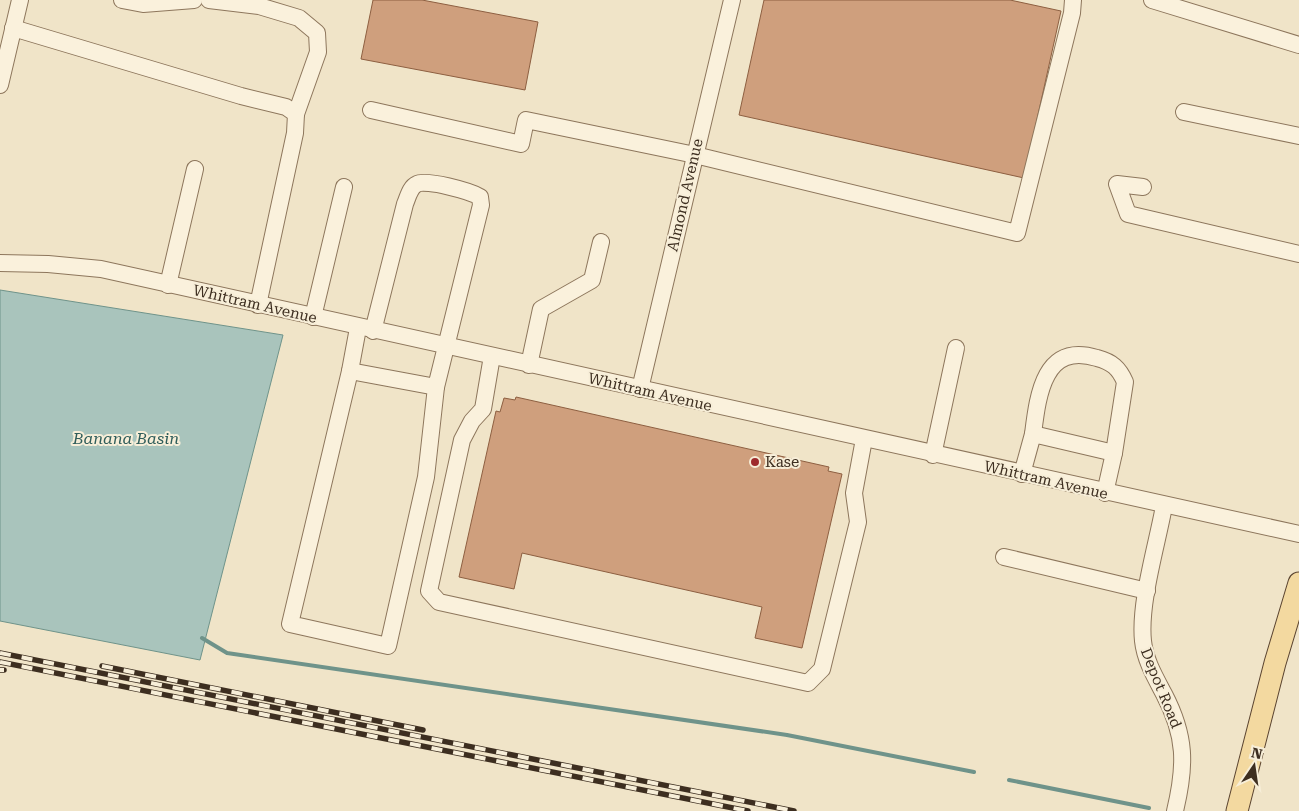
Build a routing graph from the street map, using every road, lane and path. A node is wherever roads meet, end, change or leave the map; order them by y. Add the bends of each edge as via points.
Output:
1 (20, 0) edge
2 (122, 0) edge
3 (194, 0) edge
4 (209, 0) edge
5 (732, 0) edge
6 (1073, 0) edge
7 (1152, 0) edge
8 (13, 28) junction
9 (1299, 45) edge
10 (0, 85) edge
11 (371, 110) dead end
12 (1184, 112) dead end
13 (296, 114) junction
14 (1299, 136) edge
15 (695, 155) junction
16 (195, 169) dead end
17 (344, 187) dead end
18 (1142, 187) dead end
19 (601, 242) dead end
20 (1299, 254) edge
21 (0, 264) edge
22 (168, 285) junction
23 (258, 305) junction
24 (313, 317) junction
25 (366, 329) junction
26 (446, 346) junction
27 (956, 348) dead end
28 (492, 356) junction
29 (529, 365) junction
30 (350, 371) junction
31 (436, 387) junction
32 (640, 390) junction
33 (1033, 434) junction
34 (864, 439) junction
35 (1114, 453) junction
36 (933, 454) junction
37 (1022, 474) junction
38 (1105, 493) junction
39 (1164, 506) junction
40 (1299, 534) edge
41 (1004, 557) dead end
42 (1299, 583) edge
43 (1148, 591) junction
44 (1239, 802) edge
45 (1175, 810) edge

1 - 8 street
2 - 3 street via 143,4
4 - 13 street via 259,6 299,18 316,33 318,52
5 - 15 street, Almond Avenue
6 - 15 street via 1017,233
7 - 9 street
8 - 10 street
8 - 13 street via 240,96 286,106
11 - 15 street via 521,144 526,120
12 - 14 street
13 - 23 street via 295,132
15 - 32 street, Almond Avenue
16 - 22 street
17 - 24 street
18 - 20 street via 1117,184 1128,214
19 - 29 street via 592,280 542,309
21 - 22 street, Whittram Avenue via 48,264 101,270
22 - 23 street, Whittram Avenue
23 - 24 street, Whittram Avenue
24 - 25 street, Whittram Avenue
25 - 26 street, Whittram Avenue
25 - 26 street via 409,194 418,183 439,185 475,194 482,201
25 - 30 street
26 - 28 street, Whittram Avenue
26 - 31 street
27 - 36 street
28 - 29 street, Whittram Avenue
28 - 34 street via 483,409 462,440 429,591 439,602 808,683 822,669 858,522 854,493
29 - 32 street, Whittram Avenue
30 - 31 street
30 - 31 street via 290,624 388,646 426,477
32 - 34 street, Whittram Avenue
33 - 35 street
33 - 35 street via 1037,401 1045,375 1069,355 1081,353 1110,362 1121,371 1125,382
33 - 37 street
34 - 36 street, Whittram Avenue
35 - 38 street
36 - 37 street, Whittram Avenue
37 - 38 street, Whittram Avenue
38 - 39 street, Whittram Avenue
39 - 40 street, Whittram Avenue
39 - 43 street, Depot Road
41 - 43 street
42 - 44 main road
43 - 45 street, Depot Road via 1142,616 1145,655 1178,728 1183,748

